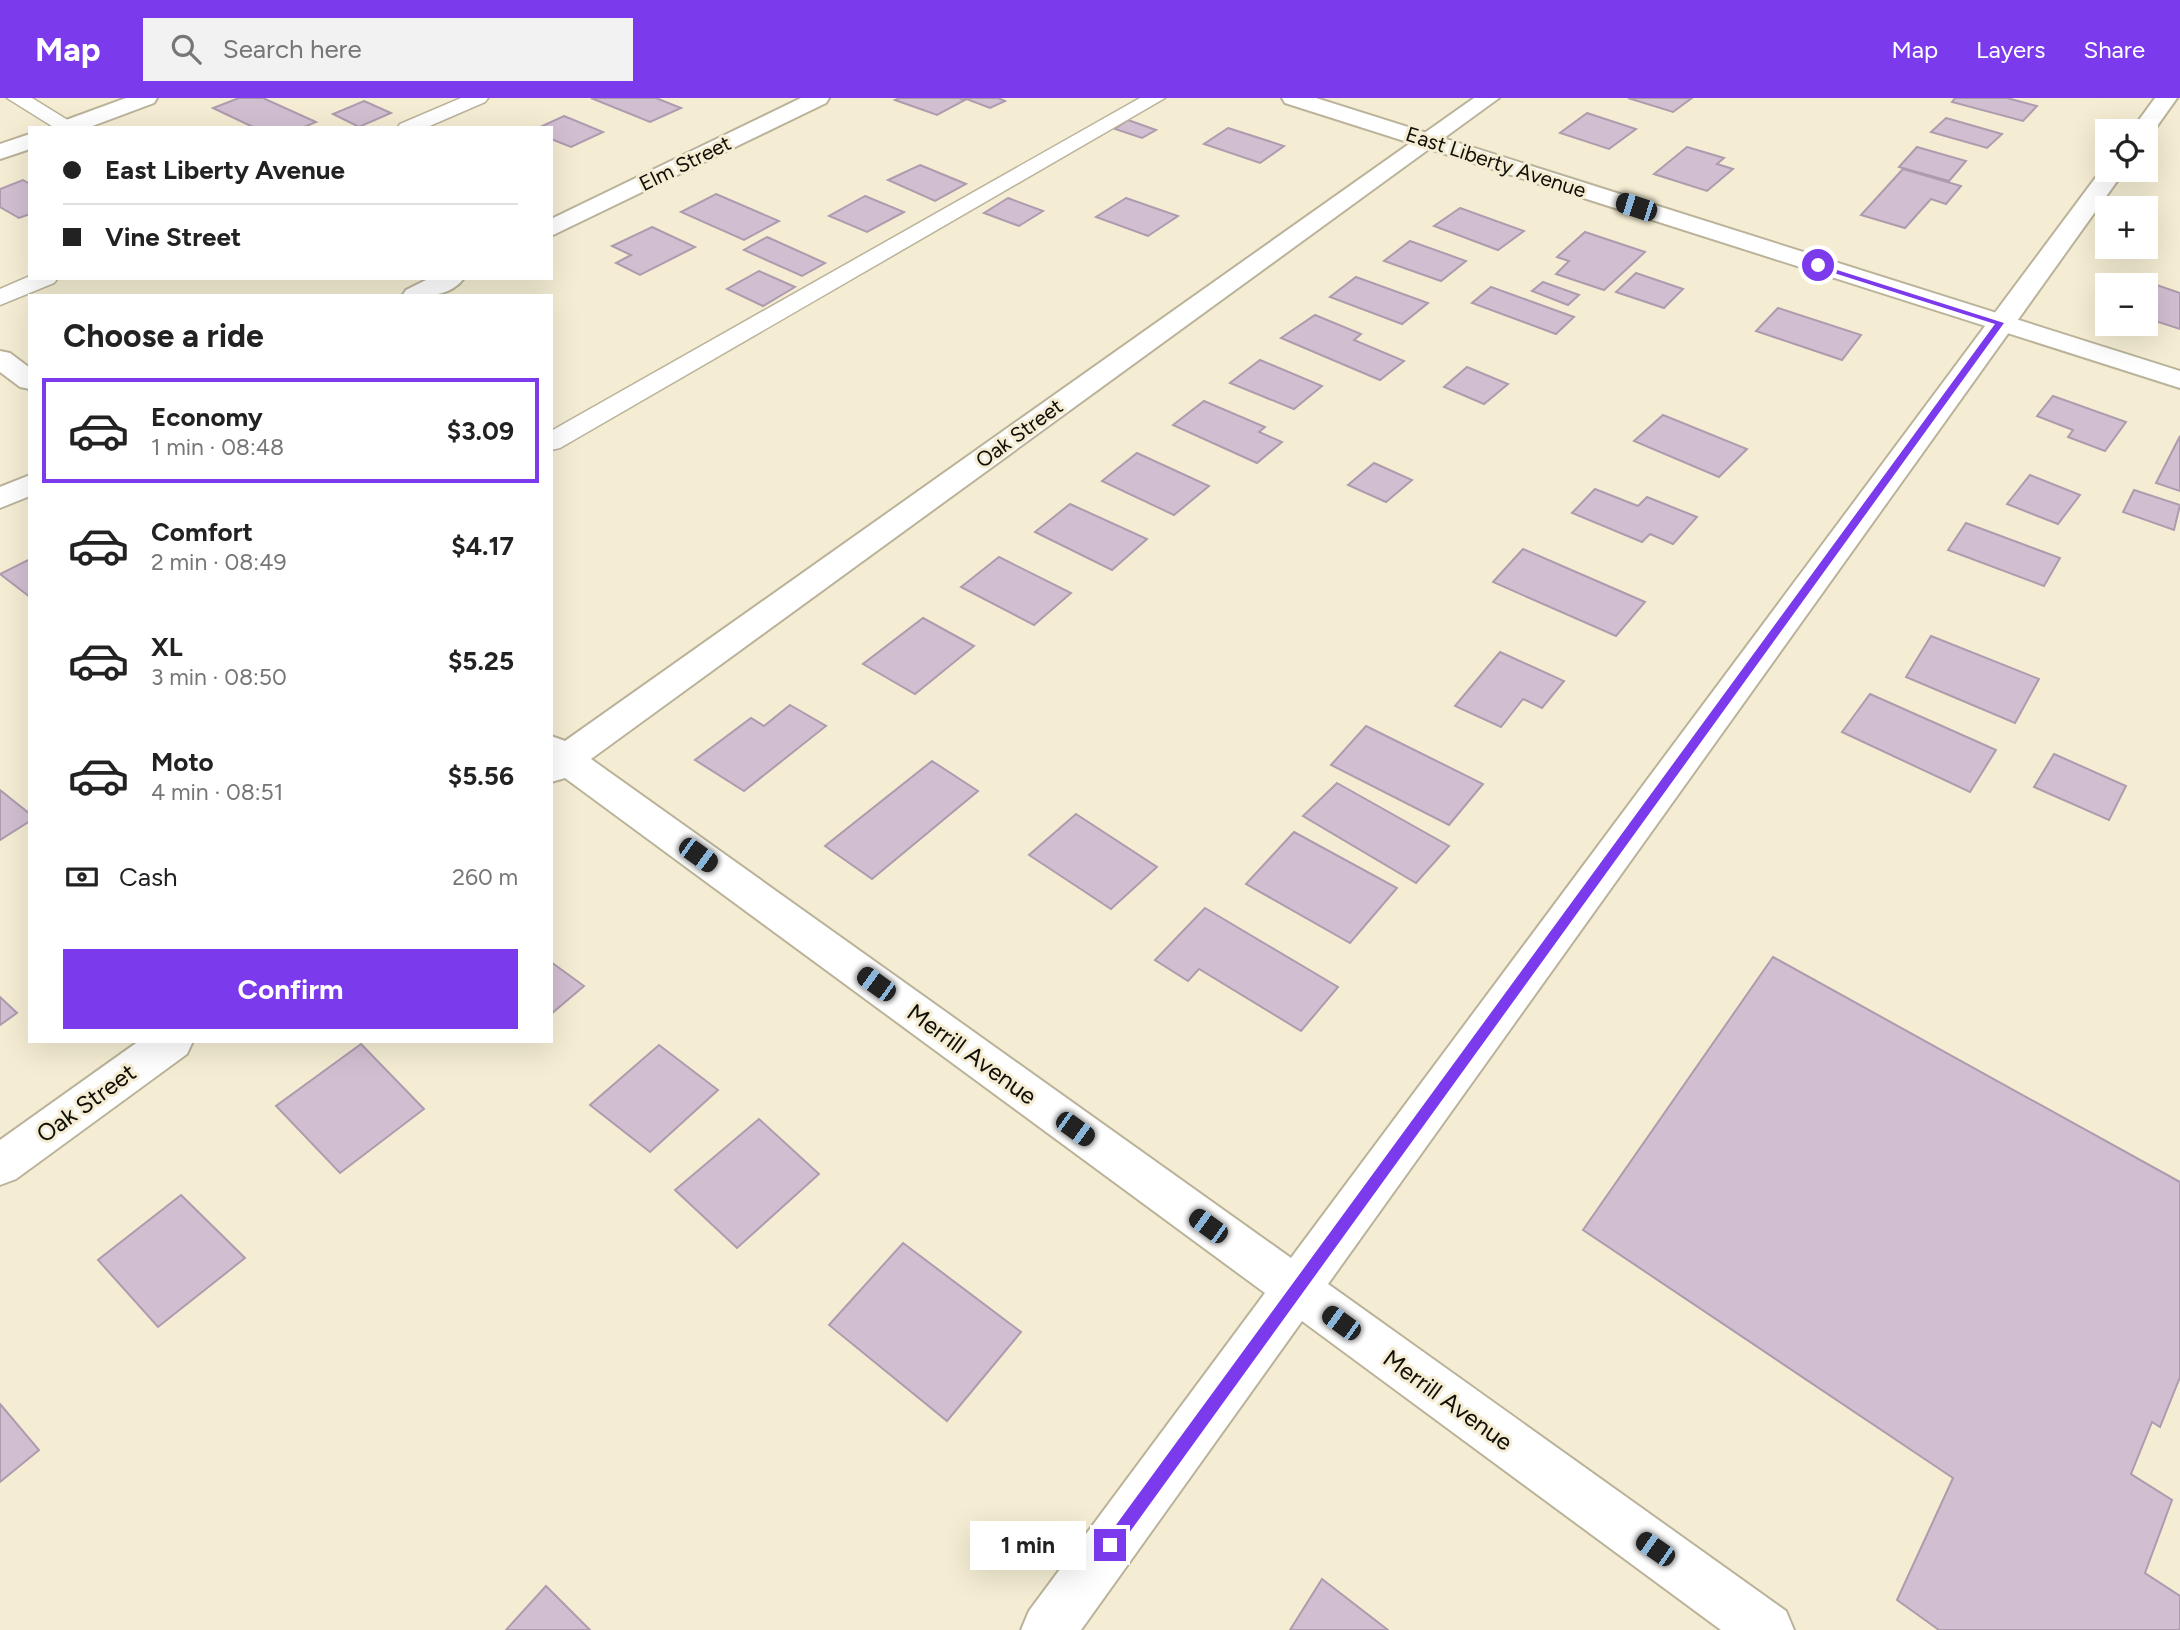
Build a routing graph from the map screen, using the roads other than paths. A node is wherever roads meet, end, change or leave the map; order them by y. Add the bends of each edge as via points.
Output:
1 (17, 98) edge
2 (146, 98) edge
3 (478, 98) edge
4 (818, 98) edge
5 (1155, 98) edge
6 (1293, 98) edge
7 (1488, 98) edge
8 (2166, 98) edge
9 (2151, 119) edge
10 (66, 126) edge
11 (71, 126) edge
12 (412, 126) edge
13 (1428, 141) junction
14 (28, 142) edge
15 (0, 152) edge
16 (2104, 182) edge
17 (553, 228) edge
18 (41, 280) edge
19 (447, 280) edge
20 (419, 294) edge
21 (0, 298) edge
22 (2000, 323) junction
23 (0, 359) edge
24 (28, 380) edge
25 (2180, 380) edge
26 (553, 441) edge
27 (28, 485) edge
28 (0, 499) edge
29 (556, 759) edge
30 (169, 1043) edge
31 (0, 1165) edge
32 (1296, 1290) junction
33 (1048, 1630) edge
34 (1767, 1630) edge

1 - 10 lane
2 - 11 street
3 - 12 lane
4 - 17 street, Elm Street
5 - 26 lane
6 - 13 street, East Liberty Avenue
7 - 13 street, Oak Street
8 - 9 street
13 - 22 street, East Liberty Avenue
13 - 29 street, Oak Street
14 - 15 street
16 - 22 street
18 - 21 lane
19 - 20 street
22 - 25 street, East Liberty Avenue
22 - 32 street
23 - 24 street
27 - 28 street
29 - 32 street, Merrill Avenue
30 - 31 street, Oak Street
32 - 33 street
32 - 34 street, Merrill Avenue

